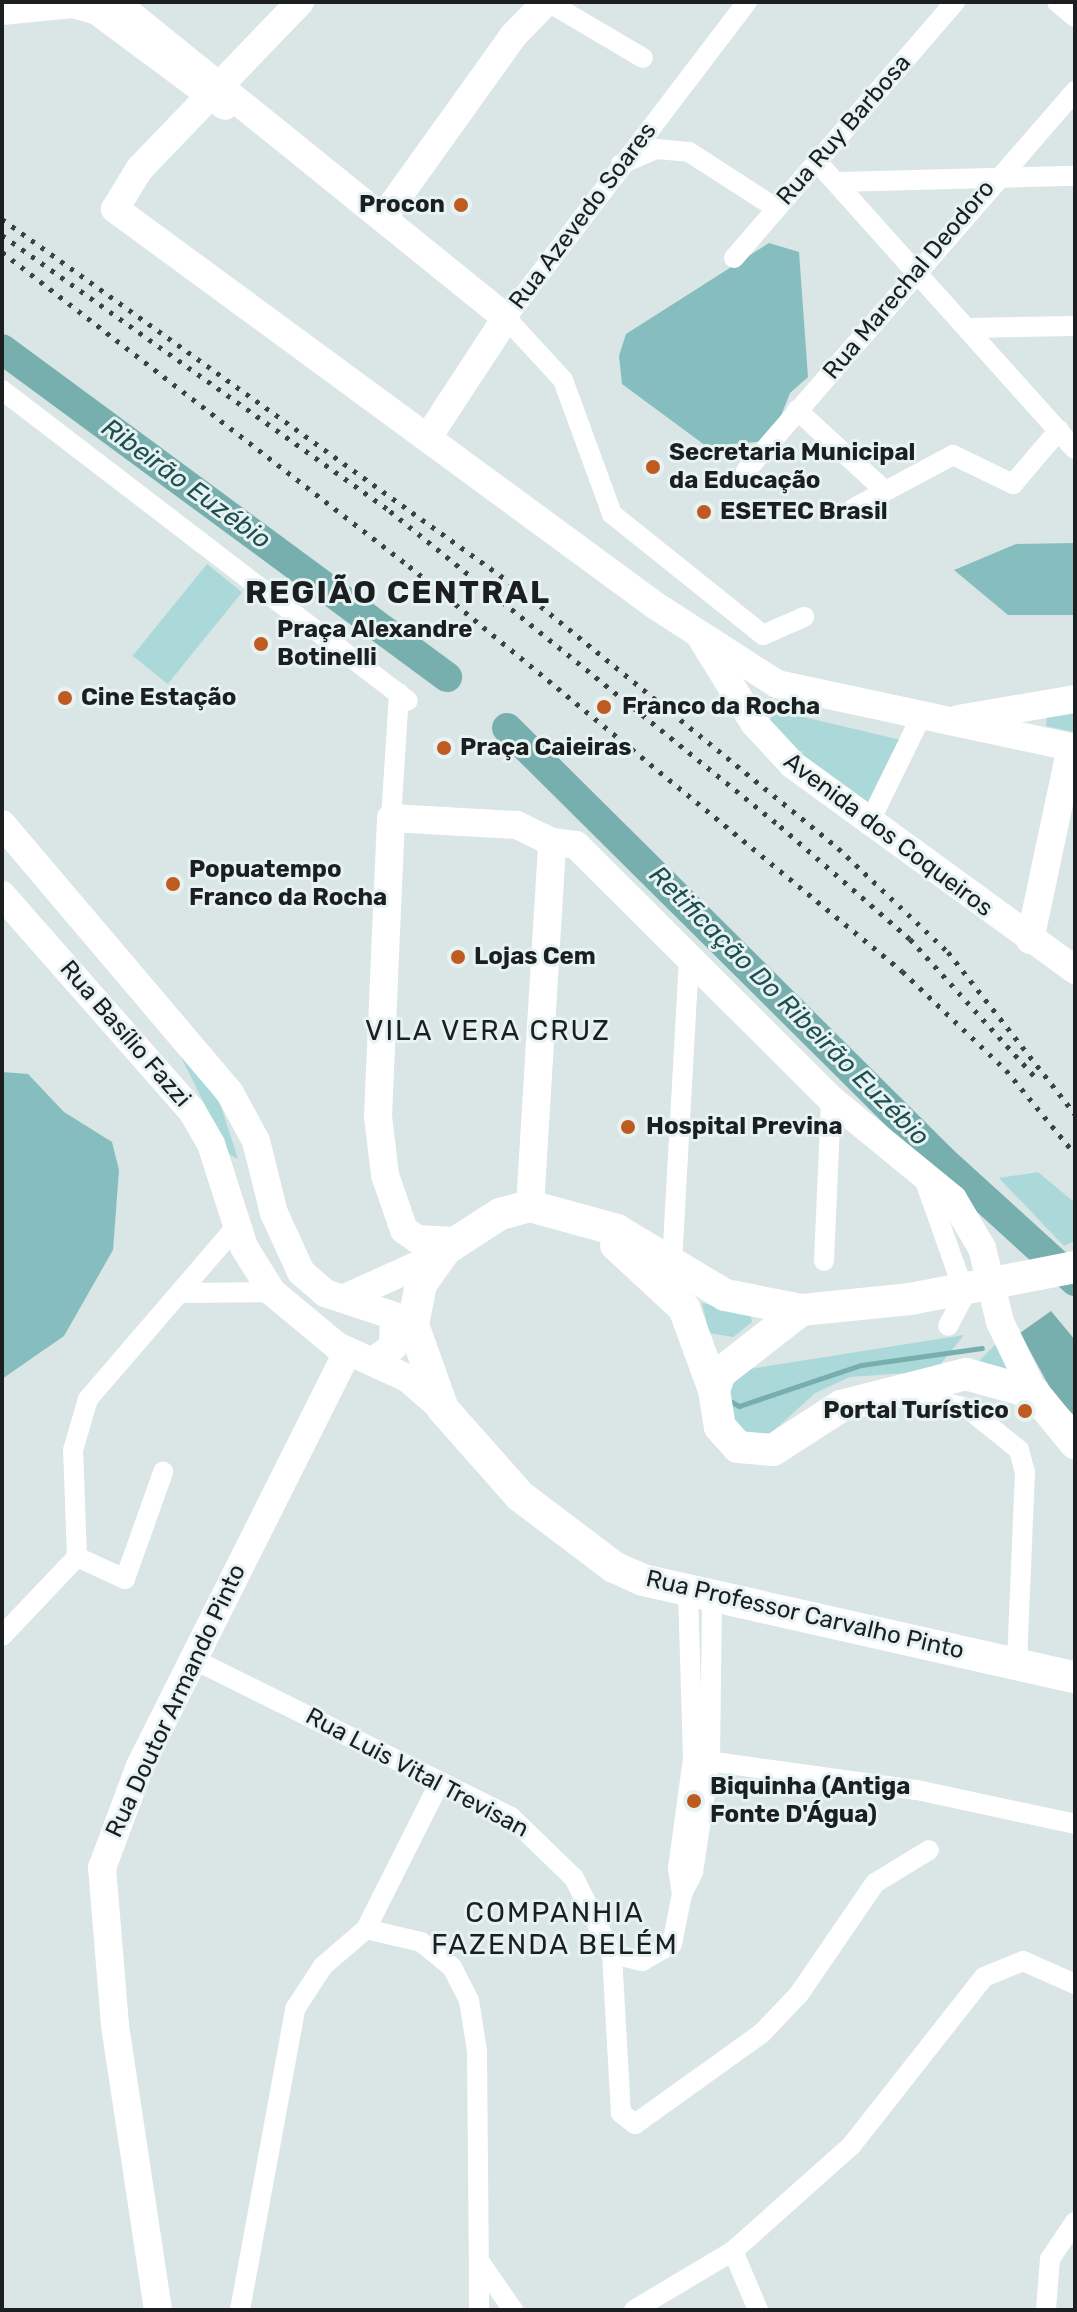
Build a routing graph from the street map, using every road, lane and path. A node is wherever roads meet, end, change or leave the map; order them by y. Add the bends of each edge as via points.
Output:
1 (115, 2) edge
2 (300, 2) edge
3 (547, 2) edge
4 (747, 2) edge
5 (955, 2) edge
6 (1057, 2) edge
7 (38, 3) edge
8 (2, 11) edge
9 (1075, 17) edge
10 (643, 58) dead end
11 (215, 91) junction
12 (1075, 91) edge
13 (819, 164) junction
14 (618, 166) junction
15 (1075, 176) edge
16 (996, 177) junction
17 (838, 182) junction
18 (776, 208) junction
19 (385, 215) junction
20 (734, 258) dead end
21 (917, 270) junction
22 (506, 318) junction
23 (1075, 326) edge
24 (969, 328) junction
25 (2, 390) edge
26 (797, 410) junction
27 (1059, 430) junction
28 (428, 437) junction
29 (1075, 449) edge
30 (746, 471) dead end
31 (885, 491) junction
32 (854, 508) dead end
33 (804, 617) dead end
34 (700, 635) junction
35 (777, 684) junction
36 (1075, 699) edge
37 (922, 715) junction
38 (952, 721) junction
39 (754, 723) junction
40 (1073, 747) edge
41 (391, 818) junction
42 (2, 824) edge
43 (868, 825) junction
44 (552, 842) junction
45 (2, 895) edge
46 (1030, 940) junction
47 (689, 958) junction
48 (1075, 970) edge
49 (831, 1099) junction
50 (917, 1168) junction
51 (266, 1176) junction
52 (227, 1190) junction
53 (530, 1206) junction
54 (274, 1213) junction
55 (595, 1221) junction
56 (237, 1226) junction
57 (447, 1248) junction
58 (824, 1261) dead end
59 (672, 1263) junction
60 (1075, 1267) edge
61 (272, 1292) junction
62 (183, 1293) junction
63 (347, 1297) junction
64 (805, 1310) junction
65 (948, 1326) dead end
66 (360, 1357) junction
67 (714, 1390) junction
68 (898, 1392) junction
69 (1034, 1393) junction
70 (443, 1409) junction
71 (1075, 1443) edge
72 (163, 1472) dead end
73 (77, 1557) junction
74 (700, 1592) junction
75 (5, 1630) edge
76 (193, 1659) junction
77 (1017, 1663) junction
78 (1075, 1677) edge
79 (702, 1760) junction
80 (439, 1784) junction
81 (1075, 1824) edge
82 (929, 1850) dead end
83 (366, 1929) junction
84 (612, 1954) junction
85 (1075, 1984) edge
86 (1075, 2222) edge
87 (733, 2251) junction
88 (479, 2261) junction
89 (158, 2310) edge
90 (240, 2310) edge
91 (479, 2310) edge
92 (513, 2310) edge
93 (634, 2310) edge
94 (758, 2310) edge
95 (1046, 2310) edge

1 - 11 main road
2 - 11 main road
3 - 10 street
3 - 19 main road via 513,36
4 - 14 street, Rua Azevedo Soares
5 - 13 street, Rua Ruy Barbosa
6 - 9 street
7 - 8 main road
7 - 11 main road via 97,11
11 - 19 main road
11 - 28 main road via 140,168 115,209
12 - 16 street, Rua Marechal Deodoro
13 - 17 street
13 - 18 street, Rua Ruy Barbosa
14 - 18 street via 656,149 689,152
14 - 22 street, Rua Azevedo Soares
15 - 16 street
16 - 17 street
16 - 21 street, Rua Marechal Deodoro
17 - 21 street
18 - 20 street, Rua Ruy Barbosa
19 - 22 main road
21 - 24 street
21 - 26 street, Rua Marechal Deodoro
22 - 28 main road, Rua Azevedo Soares
22 - 33 street via 563,380 612,514 763,635
23 - 24 street
24 - 27 street
25 - 41 street via 404,697
26 - 30 street, Rua Marechal Deodoro
26 - 31 street
27 - 29 street
27 - 31 street via 1013,484 953,455
28 - 34 main road
31 - 32 street
34 - 35 main road
34 - 39 main road, Avenida dos Coqueiros
35 - 37 main road
35 - 39 main road via 760,700
36 - 38 main road
37 - 38 main road
37 - 43 street
38 - 40 main road
39 - 43 main road, Avenida dos Coqueiros
40 - 46 main road
41 - 44 main road via 517,825
41 - 57 main road via 378,1116 385,1175 404,1230
42 - 51 main road, Rua Basílio Fazzi via 218,1078 248,1125
43 - 46 main road, Avenida dos Coqueiros
44 - 47 main road via 576,845
44 - 53 main road
45 - 52 main road, Rua Basílio Fazzi via 192,1111
46 - 48 main road, Avenida dos Coqueiros
47 - 49 main road
47 - 59 street
49 - 50 main road
49 - 58 street
50 - 65 street via 941,1209 962,1270 963,1309
50 - 69 main road via 973,1227 1000,1322
51 - 52 main road via 251,1190
51 - 54 main road, Rua Basílio Fazzi
52 - 56 main road, Rua Basílio Fazzi
53 - 55 main road
53 - 57 main road
54 - 56 main road
54 - 63 main road, Rua Basílio Fazzi via 308,1282
55 - 59 main road
55 - 67 main road via 684,1308
56 - 61 main road, Rua Basílio Fazzi
56 - 62 street
57 - 63 main road
57 - 70 main road via 415,1298 413,1325
59 - 64 main road via 725,1295
60 - 64 main road via 910,1299
61 - 62 street
61 - 66 main road, Rua Basílio Fazzi
62 - 73 street via 107,1371 79,1420 71,1488
63 - 66 main road, Rua Doutor Armando Pinto via 387,1311 398,1323 393,1347
64 - 67 main road via 735,1355
66 - 70 main road, Rua Professor Carvalho Pinto via 416,1383
66 - 76 main road, Rua Doutor Armando Pinto
67 - 68 main road via 728,1439 760,1452 786,1446 841,1406
68 - 69 main road via 966,1374
68 - 77 street via 967,1408 1019,1450 1025,1472
69 - 71 main road
70 - 74 main road, Rua Professor Carvalho Pinto via 520,1496 573,1542 643,1580
72 - 73 street via 125,1579
73 - 75 street
74 - 77 main road, Rua Professor Carvalho Pinto
74 - 79 street
76 - 80 street, Rua Luis Vital Trevisan
76 - 89 main road, Rua Doutor Armando Pinto via 140,1766 102,1868 115,2025
77 - 78 main road, Rua Professor Carvalho Pinto
79 - 81 street via 917,1790
79 - 84 street via 678,1868 682,1894 666,1952 642,1961
80 - 83 street
80 - 84 street, Rua Luis Vital Trevisan via 535,1833 588,1898
82 - 84 street, Rua Luis Vital Trevisan via 875,1883 799,1994 762,2033 635,2124 621,2113
83 - 88 street via 421,1942 440,1956 469,2000 477,2051
83 - 90 street via 323,1966 295,2009
85 - 87 street via 1023,1961 984,1977 851,2146
86 - 95 street via 1050,2259
87 - 93 street
87 - 94 street
88 - 91 street
88 - 92 street

